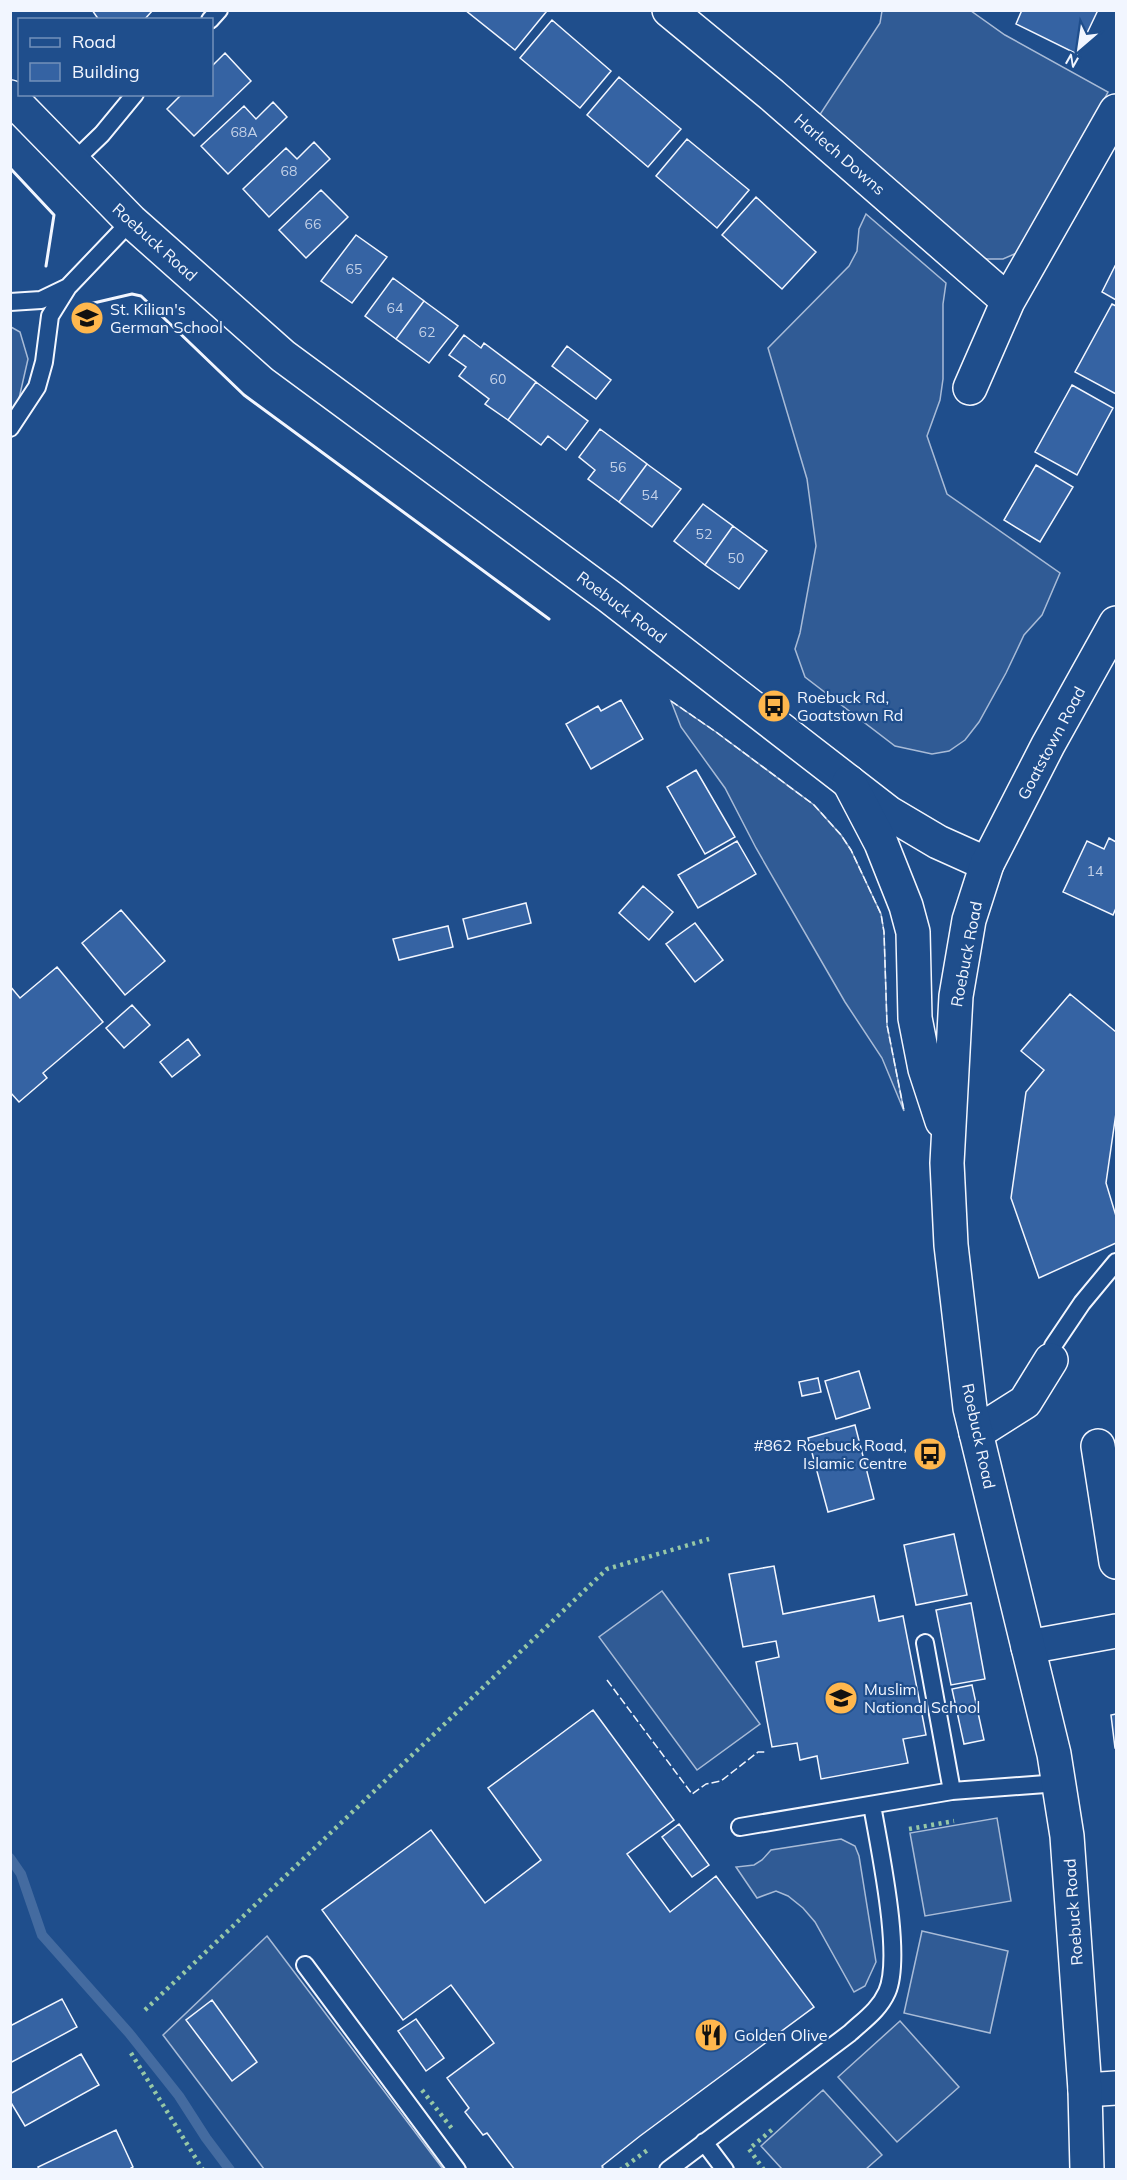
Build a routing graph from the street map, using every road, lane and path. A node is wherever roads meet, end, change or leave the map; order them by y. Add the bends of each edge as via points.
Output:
1 (669, 10) edge
2 (133, 96) edge
3 (10, 98) edge
4 (1116, 111) edge
5 (72, 163) junction
6 (131, 221) junction
7 (68, 287) junction
8 (1008, 301) junction
9 (10, 302) edge
10 (970, 388) dead end
11 (10, 428) edge
12 (1116, 622) edge
13 (849, 782) junction
14 (987, 864) junction
15 (948, 1140) junction
16 (1116, 1262) edge
17 (1051, 1360) joint
18 (976, 1433) junction
19 (1098, 1446) dead end
20 (1116, 1562) edge
21 (1116, 1631) edge
22 (925, 1642) dead end
23 (1028, 1647) junction
24 (1059, 1783) junction
25 (952, 1791) junction
26 (872, 1805) junction
27 (740, 1827) dead end
28 (305, 1965) dead end
29 (1101, 2089) edge
30 (704, 2142) junction
31 (457, 2169) edge
32 (668, 2169) edge
33 (725, 2169) edge
34 (1087, 2169) edge

1 - 8 street, Harlech Downs
2 - 5 lane
3 - 5 street, Roebuck Road
4 - 8 street
5 - 6 street, Roebuck Road
6 - 7 lane
6 - 13 street, Roebuck Road via 284,356 610,597
7 - 9 lane via 41,300
7 - 11 lane via 50,316 38,387
8 - 10 street
12 - 14 street, Goatstown Road
13 - 14 street, Roebuck Road via 889,813
13 - 15 street via 881,843 906,906 913,932 915,1018 925,1069
14 - 15 street, Roebuck Road via 969,920 956,996
15 - 18 street, Roebuck Road via 951,1245
16 - 17 lane via 1053,1346
17 - 18 street via 1025,1401
18 - 23 street, Roebuck Road
19 - 20 street
21 - 23 street
22 - 25 lane
23 - 24 street, Roebuck Road
24 - 25 lane
24 - 29 street, Roebuck Road
25 - 26 lane
26 - 27 lane
26 - 30 lane via 889,1908 892,1961 888,1990 877,2009 850,2033
28 - 31 lane
29 - 34 street, Roebuck Road
30 - 32 lane
30 - 33 lane

